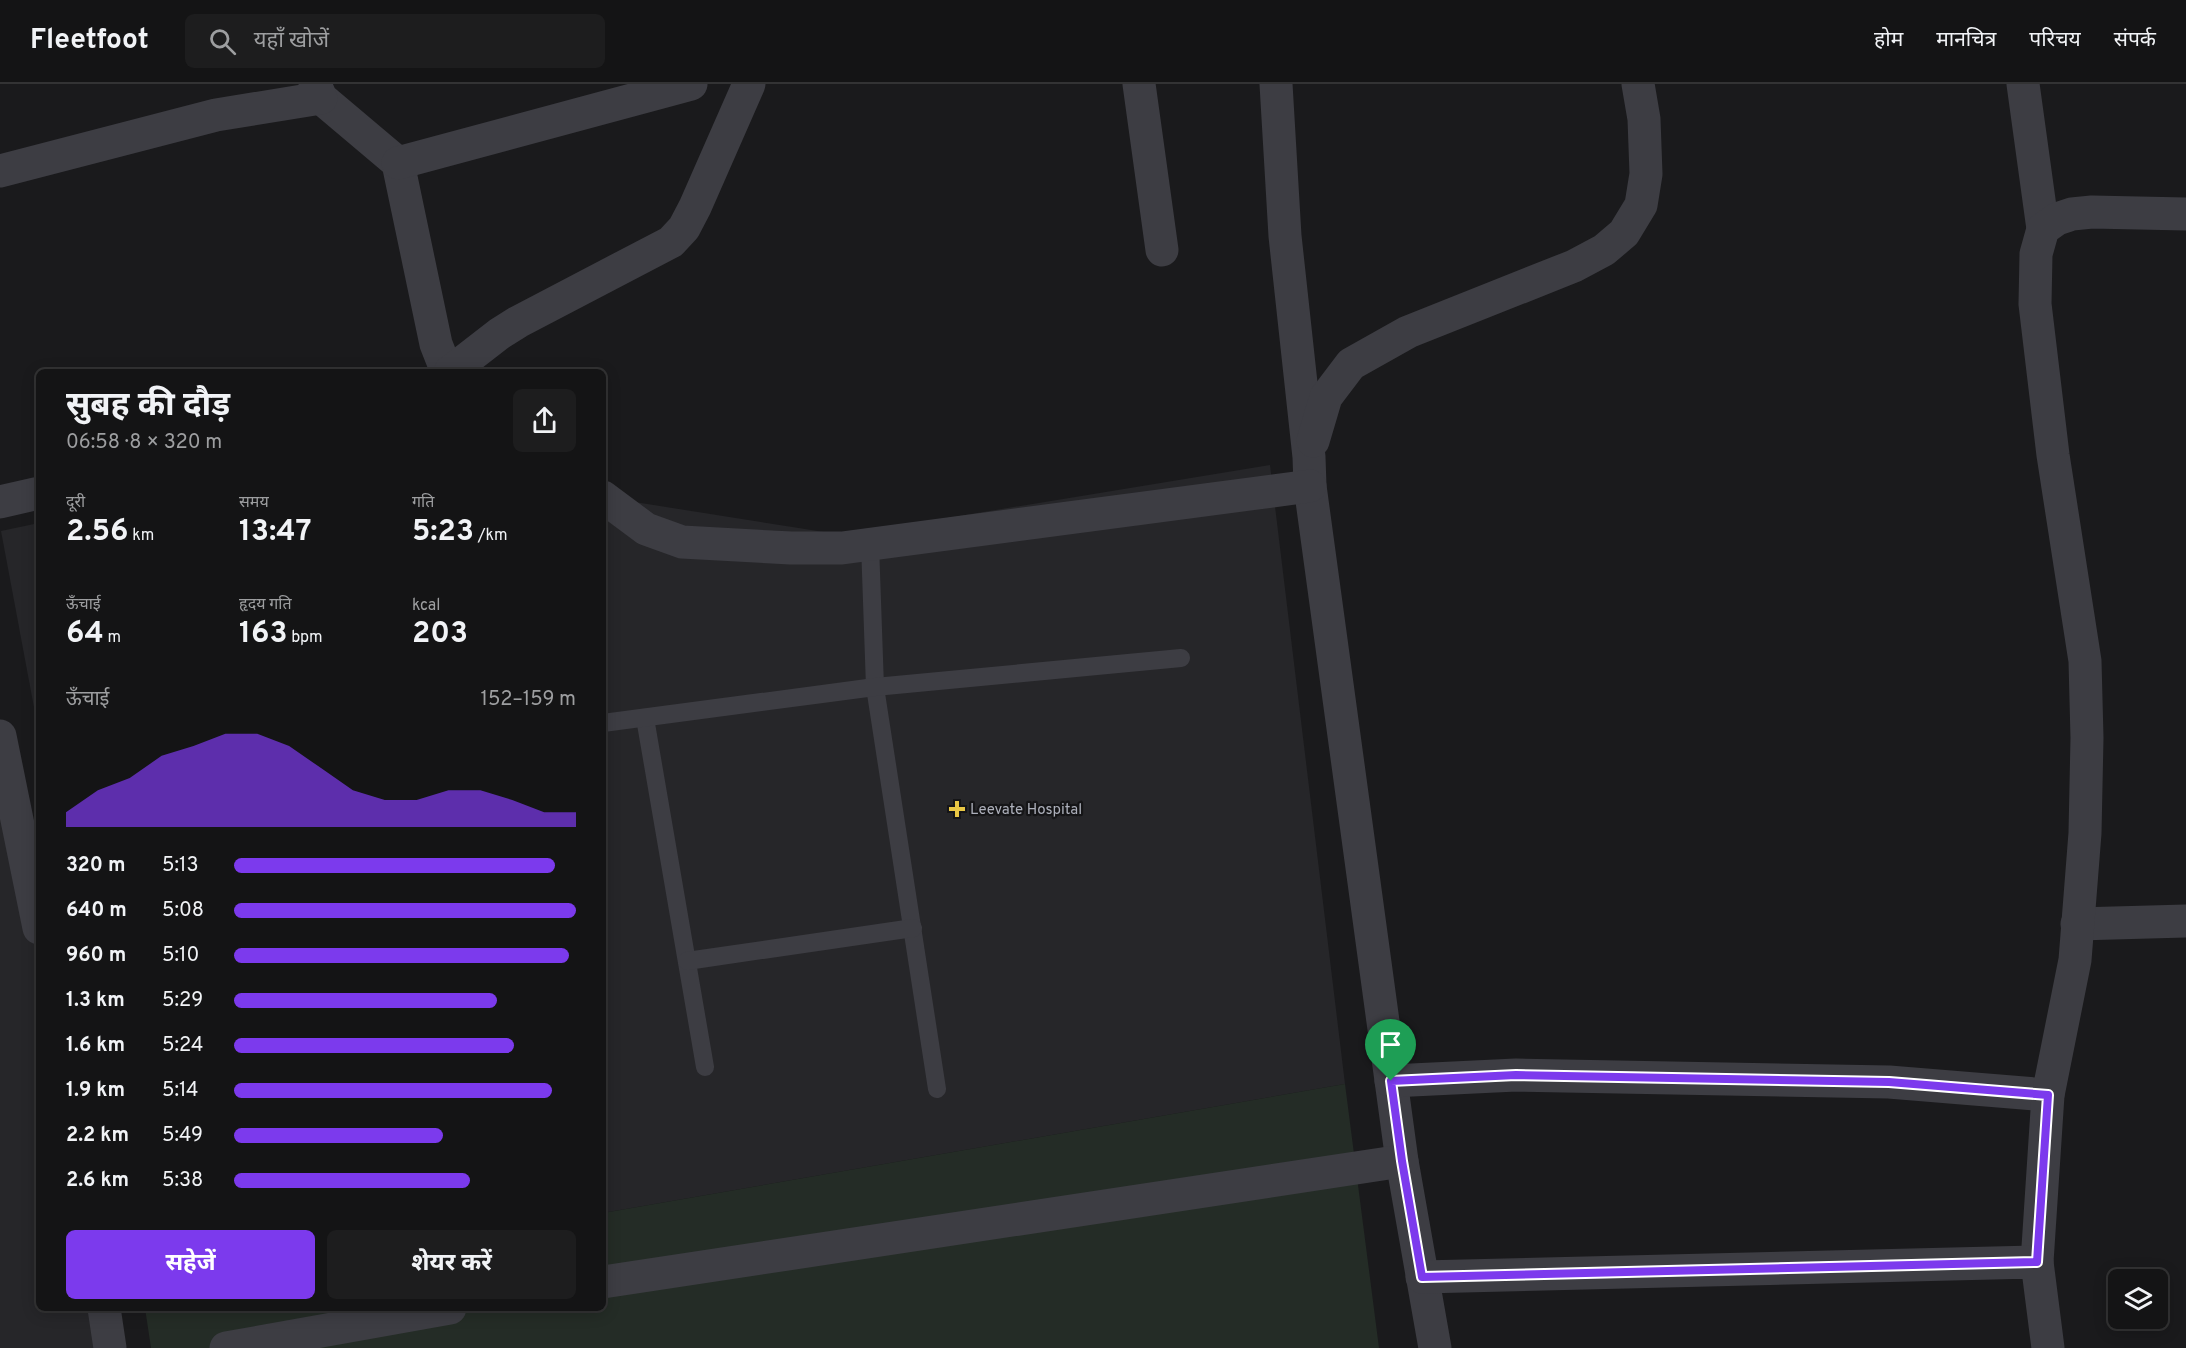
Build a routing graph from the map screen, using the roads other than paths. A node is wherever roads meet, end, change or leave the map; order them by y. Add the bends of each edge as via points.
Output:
1 (691, 84) edge
2 (749, 84) edge
3 (1139, 84) edge
4 (1276, 84) edge
5 (1638, 84) edge
6 (2023, 84) edge
7 (318, 91) edge
8 (398, 163) junction
9 (0, 171) edge
10 (2186, 214) edge
11 (2043, 229) junction
12 (1162, 250) dead end
13 (448, 369) edge
14 (453, 369) edge
15 (1309, 472) junction
16 (36, 494) edge
17 (606, 498) edge
18 (0, 502) edge
19 (870, 544) junction
20 (1181, 658) dead end
21 (876, 687) junction
22 (645, 718) junction
23 (606, 723) edge
24 (0, 736) edge
25 (36, 908) edge
26 (2186, 921) edge
27 (2078, 924) junction
28 (913, 928) junction
29 (687, 961) junction
30 (705, 1067) dead end
31 (1391, 1081) junction
32 (937, 1089) dead end
33 (2048, 1095) junction
34 (1402, 1161) junction
35 (2037, 1262) junction
36 (1422, 1277) junction
37 (606, 1282) edge
38 (104, 1311) edge
39 (433, 1311) edge
40 (110, 1348) edge
41 (226, 1348) edge
42 (1435, 1348) edge
43 (2048, 1348) edge

1 - 8 street
2 - 14 street via 695,207 671,242 518,322
3 - 12 street
4 - 15 street via 1285,236
5 - 15 street via 1646,174 1641,205 1624,233 1575,266 1408,332 1351,364 1326,397
6 - 11 street
7 - 8 street
7 - 9 street
8 - 13 street via 436,344
10 - 11 street via 2072,214
11 - 27 street via 2036,254 2036,304 2053,455 2085,661 2085,833
15 - 19 street
15 - 31 street
16 - 18 street
17 - 19 street via 646,530 682,542 791,548
19 - 21 lane
20 - 21 lane
21 - 22 lane
21 - 28 lane
22 - 23 lane
22 - 29 lane
24 - 25 street
26 - 27 street
27 - 33 street via 2075,960
28 - 29 lane
28 - 32 lane
29 - 30 lane
31 - 33 street via 1516,1075 1889,1082
31 - 34 street
33 - 35 street
34 - 36 street
34 - 37 street
35 - 36 street
35 - 43 street
36 - 42 street
38 - 40 street
39 - 41 street

